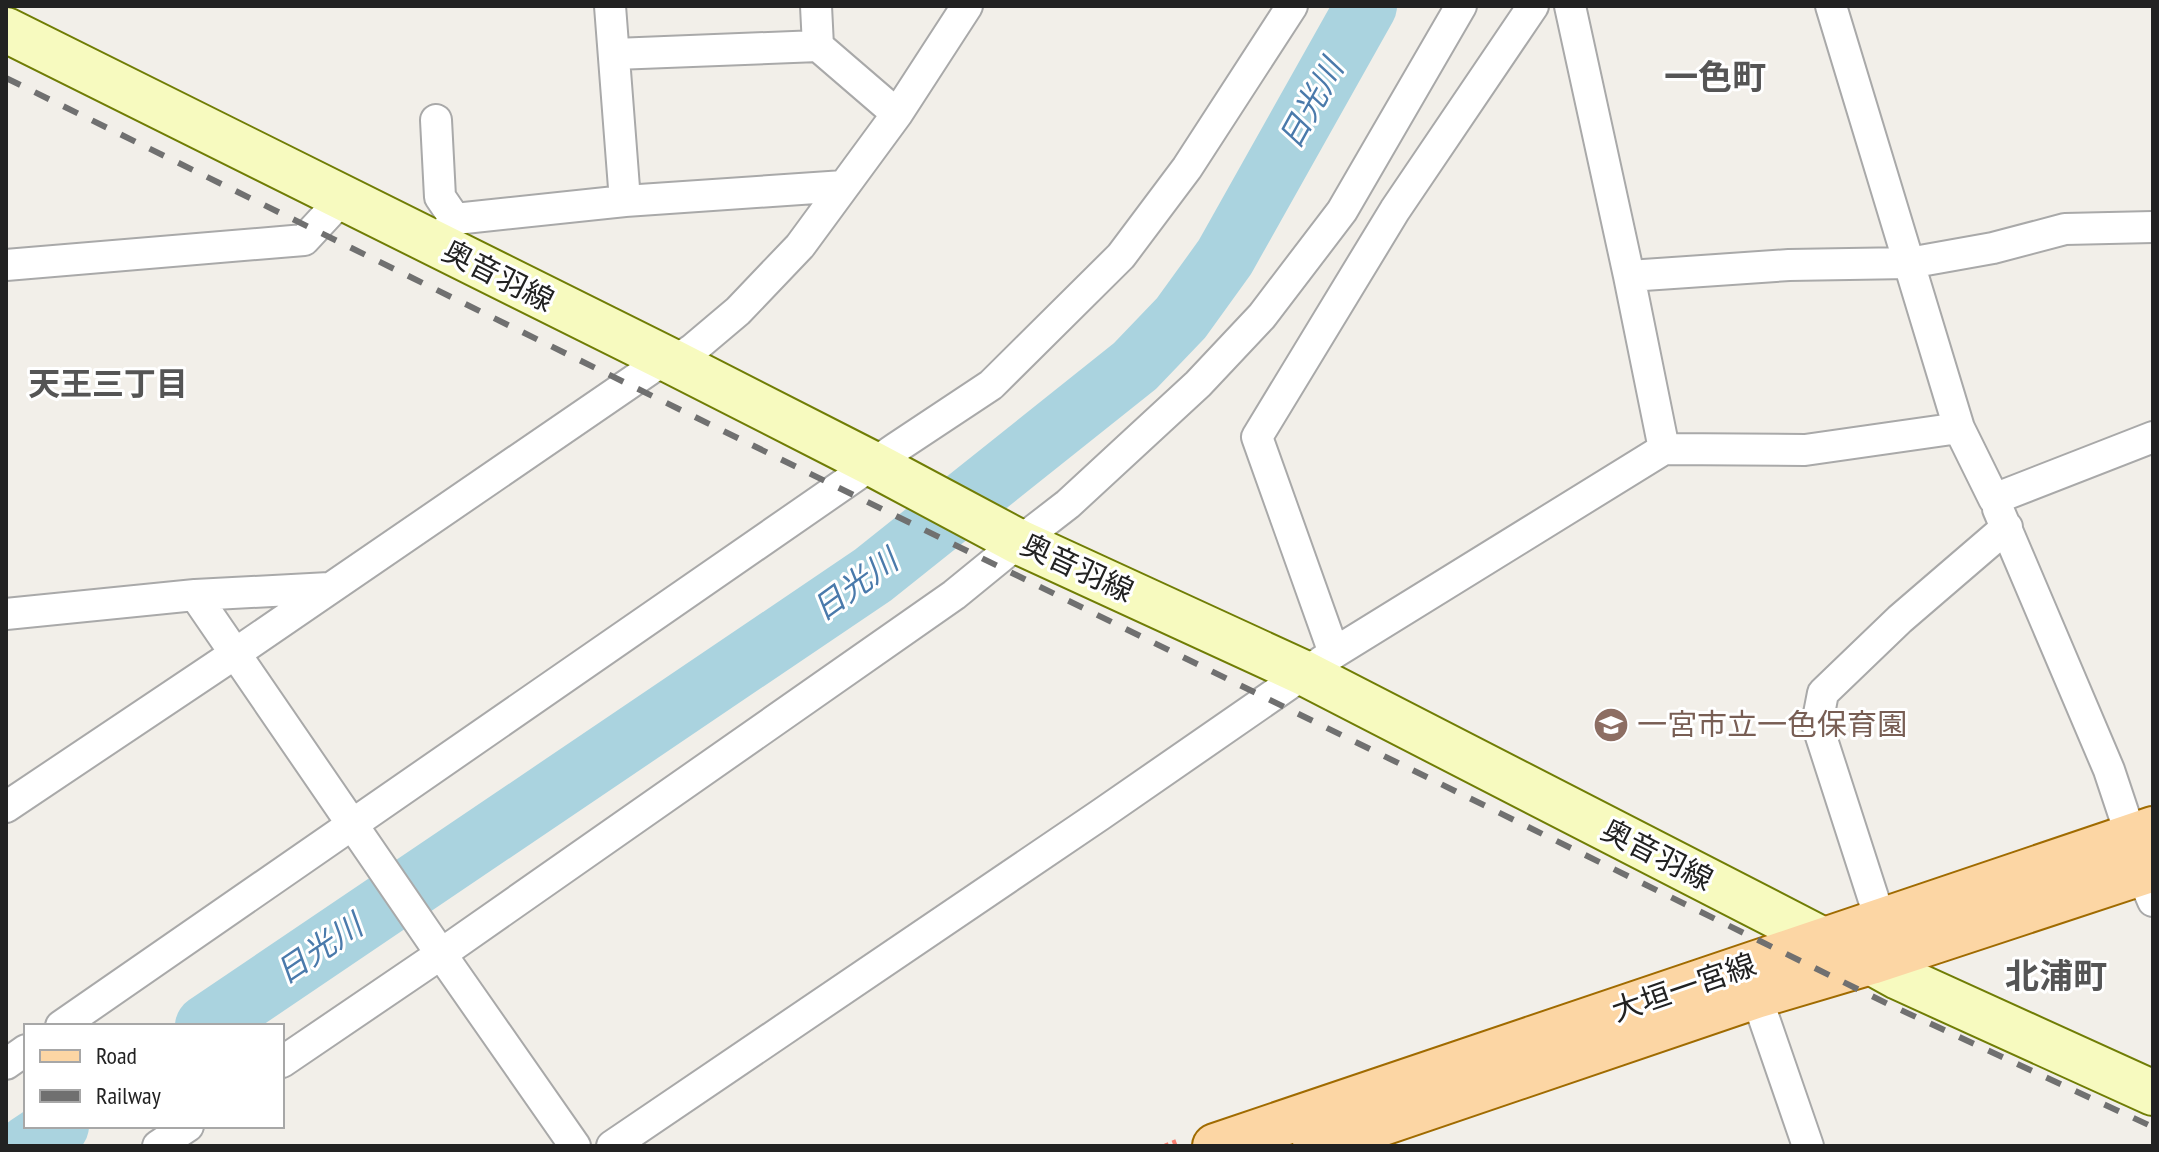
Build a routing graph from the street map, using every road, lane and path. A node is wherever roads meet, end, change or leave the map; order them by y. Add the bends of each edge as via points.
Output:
1 (610, 6) edge
2 (816, 6) edge
3 (967, 6) edge
4 (1292, 6) edge
5 (1461, 6) edge
6 (1533, 6) edge
7 (1570, 6) edge
8 (1831, 6) edge
9 (6, 30) edge
10 (818, 46) junction
11 (615, 54) junction
12 (897, 114) junction
13 (436, 120) dead end
14 (844, 186) junction
15 (343, 198) junction
16 (625, 201) junction
17 (2153, 227) edge
18 (446, 232) junction
19 (1909, 263) junction
20 (6, 265) edge
21 (1629, 276) junction
22 (669, 361) junction
23 (1959, 428) junction
24 (2153, 437) edge
25 (1664, 449) junction
26 (879, 467) junction
27 (1994, 499) junction
28 (2007, 527) junction
29 (1015, 539) junction
30 (329, 588) junction
31 (195, 595) junction
32 (6, 614) edge
33 (236, 653) junction
34 (1319, 663) junction
35 (6, 807) edge
36 (355, 829) junction
37 (2146, 862) edge
38 (1825, 941) junction
39 (1876, 942) junction
40 (435, 946) junction
41 (1751, 981) junction
42 (64, 1024) edge
43 (24, 1051) edge
44 (284, 1060) edge
45 (6, 1064) edge
46 (2153, 1093) edge
47 (185, 1128) edge
48 (1197, 1144) edge
49 (158, 1146) edge
50 (575, 1146) edge
51 (612, 1146) edge
52 (1165, 1146) edge
53 (1315, 1146) edge
54 (1808, 1146) edge

1 - 11 street
2 - 10 street
3 - 12 street
4 - 26 street via 1187,168 1121,256 991,385
5 - 29 street via 1342,211 1262,316 1198,384 1068,504
6 - 34 street via 1395,210 1257,437
7 - 21 street
8 - 19 street
9 - 15 main road, 奥音羽線
10 - 11 street
10 - 12 street
11 - 16 street
12 - 14 street
13 - 18 street
14 - 16 street
14 - 22 street via 800,246 738,311 693,349
15 - 18 main road, 奥音羽線
15 - 20 street via 304,240
16 - 18 street
17 - 19 street via 2065,229
18 - 22 main road, 奥音羽線
19 - 21 street
19 - 23 street
21 - 25 street
22 - 26 main road, 奥音羽線
22 - 30 street
23 - 25 street via 1805,450
23 - 27 street
24 - 27 street
25 - 34 street
26 - 29 main road, 奥音羽線
26 - 36 street
27 - 28 street
28 - 37 street
28 - 39 street via 1823,693 1817,724
29 - 34 main road, 奥音羽線
29 - 40 street via 954,595
30 - 31 street
30 - 33 street
31 - 32 street
31 - 33 street
33 - 35 street
33 - 36 street
34 - 38 main road, 奥音羽線
34 - 51 street
36 - 40 street
36 - 42 street
37 - 39 main road, 大垣一宮線
38 - 39 main road, 奥音羽線
38 - 41 main road, 大垣一宮線
39 - 41 main road, 大垣一宮線
39 - 46 main road, 奥音羽線 via 1898,977
40 - 44 street
40 - 50 street
41 - 48 main road, 大垣一宮線
41 - 53 main road, 大垣一宮線
41 - 54 street
43 - 45 street
47 - 49 street
48 - 52 path

